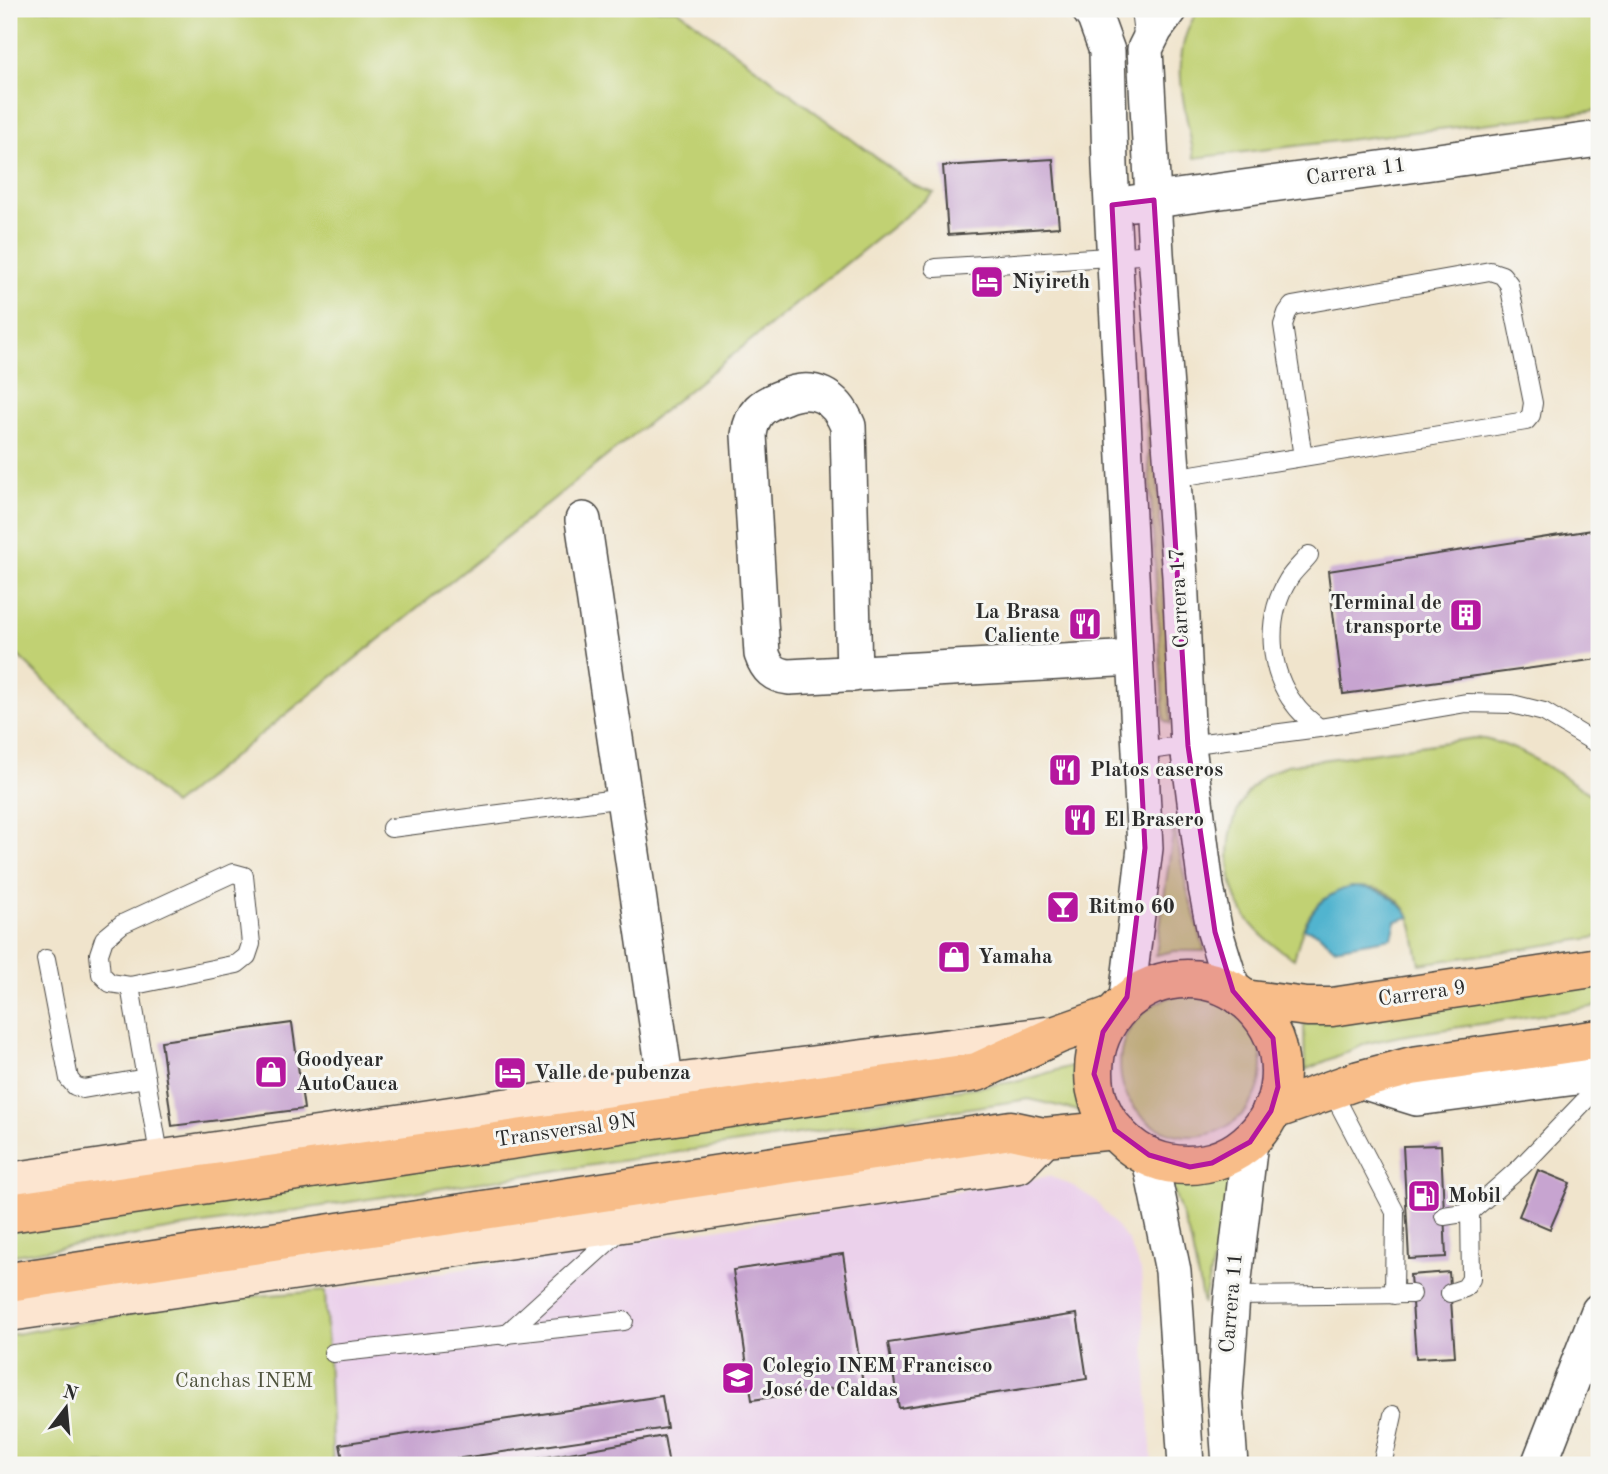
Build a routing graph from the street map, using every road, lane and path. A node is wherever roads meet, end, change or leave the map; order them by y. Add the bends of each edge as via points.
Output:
1 (1089, 9) edge
2 (1108, 9) edge
3 (1140, 9) edge
4 (1170, 9) edge
5 (1145, 50) junction
6 (1107, 51) junction
7 (1599, 139) edge
8 (1154, 200) junction
9 (1112, 205) junction
10 (1156, 254) junction
11 (1114, 257) junction
12 (935, 268) dead end
13 (1303, 457) junction
14 (1172, 478) junction
15 (583, 520) dead end
16 (1310, 555) dead end
17 (1134, 658) junction
18 (854, 674) junction
19 (1319, 728) junction
20 (1599, 745) edge
21 (1188, 746) junction
22 (1141, 751) junction
23 (624, 798) junction
24 (391, 828) dead end
25 (46, 959) dead end
26 (1599, 967) edge
27 (130, 986) junction
28 (1239, 995) junction
29 (1120, 1006) junction
30 (1599, 1039) edge
31 (1599, 1074) edge
32 (146, 1078) junction
33 (1345, 1084) junction
34 (1599, 1086) edge
35 (669, 1099) junction
36 (1272, 1111) junction
37 (1115, 1130) junction
38 (1044, 1137) junction
39 (1250, 1142) junction
40 (1149, 1155) junction
41 (160, 1160) junction
42 (9, 1182) edge
43 (1470, 1212) junction
44 (9, 1213) edge
45 (1444, 1216) dead end
46 (630, 1223) junction
47 (9, 1282) edge
48 (1450, 1293) dead end
49 (1232, 1296) junction
50 (1599, 1311) edge
51 (9, 1312) edge
52 (624, 1321) dead end
53 (504, 1335) junction
54 (333, 1353) dead end
55 (1393, 1415) dead end
56 (1186, 1465) edge
57 (1230, 1465) edge
58 (1382, 1465) edge
59 (1539, 1465) edge

1 - 6 street
2 - 6 lane
3 - 5 lane
4 - 5 street
5 - 8 street, Carrera 17
6 - 9 street
7 - 8 street, Carrera 11
8 - 9 street, Carrera 11
8 - 10 street, Carrera 17
9 - 11 street
10 - 11 lane
10 - 14 street, Carrera 17
11 - 12 lane
11 - 17 street
13 - 13 lane via 1526,421 1533,403 1509,284 1502,275 1490,271 1292,306 1283,325
13 - 14 lane
14 - 21 street, Carrera 17
15 - 23 street
16 - 19 lane via 1288,580 1276,611 1272,644 1284,686 1295,705
17 - 18 street
17 - 22 street
18 - 18 street via 848,426 827,396 793,393 756,411 749,435 762,654 779,676
19 - 20 lane via 1466,703 1512,704 1544,712
19 - 21 lane
21 - 22 lane
21 - 28 street, Carrera 17 via 1215,932
22 - 29 street via 1144,849
23 - 24 lane
23 - 35 street
25 - 32 lane via 69,1079 83,1089
26 - 28 main road, Carrera 9 via 1332,1007
27 - 27 lane via 237,964 247,956 251,944 244,876 233,873 122,924 104,939 99,954 101,974 110,983
27 - 32 lane
28 - 29 main road via 1202,980 1182,978 1144,986
28 - 36 main road via 1261,1017 1273,1038 1279,1075
29 - 35 main road, Transversal 9N via 977,1072
29 - 37 main road via 1103,1032 1094,1074 1097,1096
30 - 33 main road via 1412,1066
31 - 33 street via 1417,1098
32 - 41 lane
33 - 36 main road
33 - 49 lane via 1401,1214 1403,1294
34 - 43 lane
35 - 41 main road
35 - 44 main road, Transversal 9N
36 - 39 main road
37 - 38 main road
37 - 40 main road
38 - 46 main road via 1018,1164
38 - 47 main road via 1011,1130
39 - 40 main road via 1232,1155 1190,1167
39 - 49 street, Carrera 11
40 - 56 street via 1173,1271
41 - 42 main road
43 - 45 lane
43 - 48 lane via 1471,1279 1465,1288
46 - 51 main road
46 - 53 lane
49 - 57 street, Carrera 11 via 1224,1394
50 - 59 street
52 - 53 lane
53 - 54 lane
55 - 58 lane

